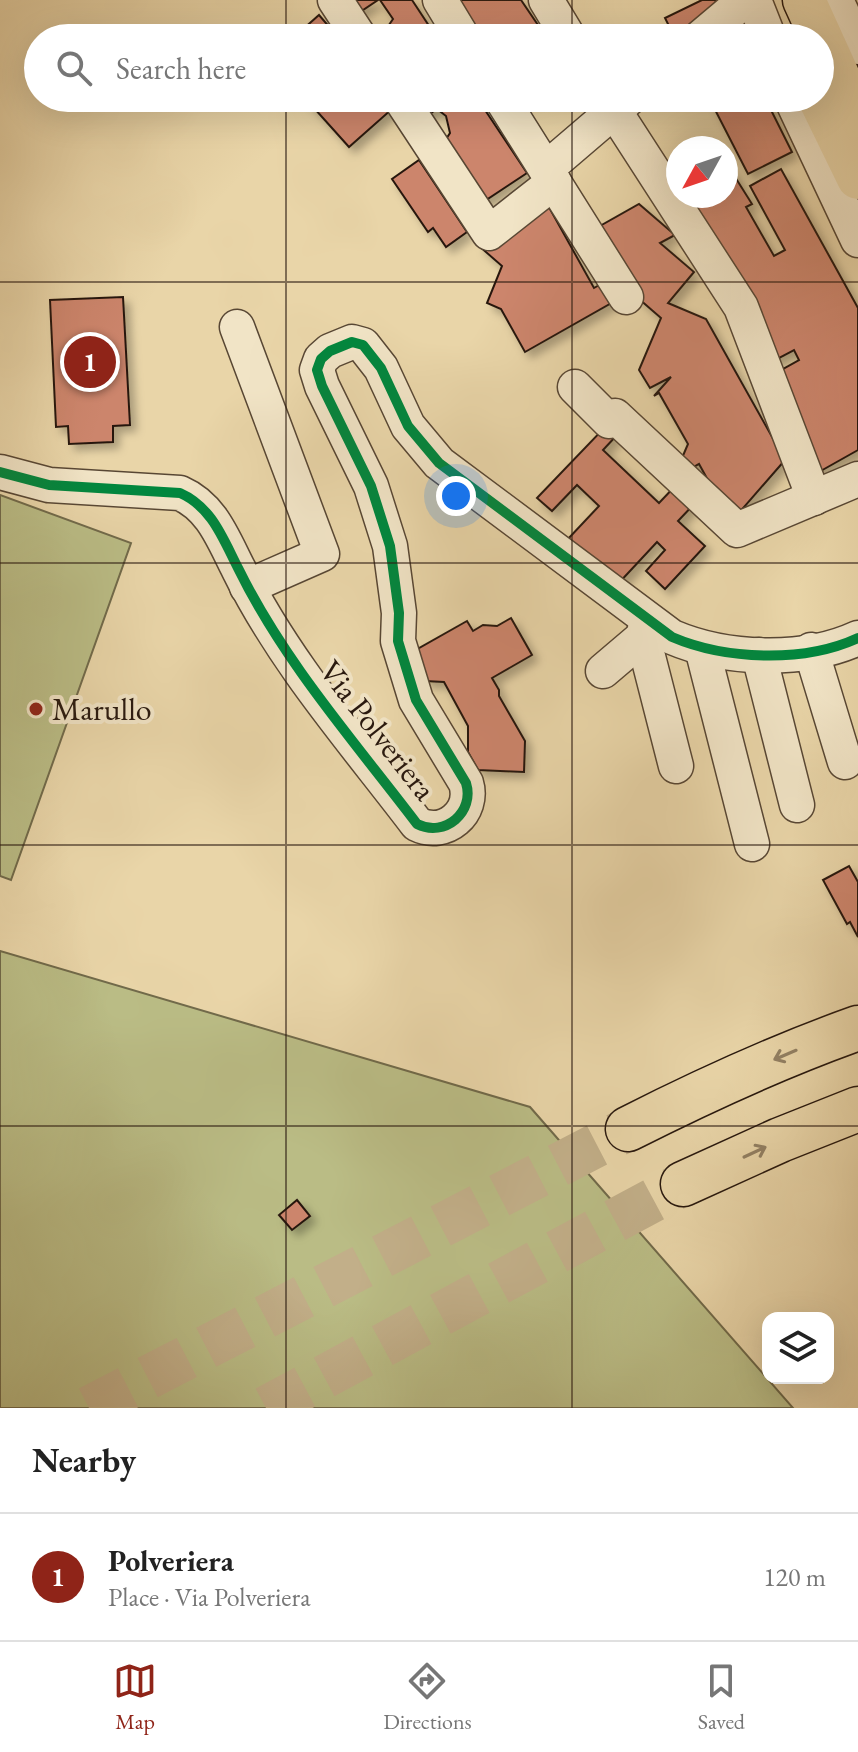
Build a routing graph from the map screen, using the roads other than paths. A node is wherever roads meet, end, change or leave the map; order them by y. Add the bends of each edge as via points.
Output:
1 (335, 0) edge
2 (440, 0) edge
3 (546, 0) edge
4 (745, 0) edge
5 (754, 0) edge
6 (775, 0) edge
7 (835, 3) edge
8 (351, 24) edge
9 (455, 24) edge
10 (561, 24) edge
11 (717, 24) edge
12 (763, 24) edge
13 (786, 24) edge
14 (858, 47) edge
15 (409, 112) edge
16 (510, 112) edge
17 (608, 112) edge
18 (623, 112) edge
19 (798, 112) edge
20 (826, 112) edge
21 (858, 119) edge
22 (550, 176) junction
23 (858, 178) edge
24 (858, 240) edge
25 (626, 297) dead end
26 (237, 327) dead end
27 (575, 387) dead end
28 (0, 472) edge
29 (858, 479) edge
30 (814, 498) junction
31 (247, 587) junction
32 (645, 629) junction
33 (702, 648) junction
34 (856, 648) edge
35 (811, 650) junction
36 (759, 655) junction
37 (603, 671) dead end
38 (845, 762) dead end
39 (676, 766) dead end
40 (797, 805) dead end
41 (752, 844) dead end
42 (858, 1028) edge
43 (858, 1109) edge
44 (628, 1129) tunnel mouth
45 (683, 1184) tunnel mouth

1 - 8 street
2 - 9 street
3 - 10 street
4 - 11 street
5 - 12 street
6 - 13 main road
7 - 14 street
7 - 21 main road
15 - 22 street via 489,233
16 - 22 street
17 - 22 street
18 - 30 street via 741,307
19 - 24 street
20 - 23 main road
22 - 25 street
26 - 31 street via 322,554
27 - 30 street via 609,421 615,416 737,530
28 - 31 street, Via Polveriera via 49,485 180,493 204,508
29 - 30 street
31 - 32 street, Via Polveriera via 281,646 417,824 442,828 462,815 470,793 420,709 401,658 397,584 371,486 317,370 330,351 352,342 372,355 408,426 439,463
32 - 33 street, Via Polveriera
32 - 37 street
32 - 39 street
33 - 36 street, Via Polveriera
33 - 41 street
34 - 35 street, Via Polveriera
35 - 36 street, Via Polveriera
35 - 38 street
36 - 40 street
42 -> 44 highway via 700,1092
45 -> 43 highway

